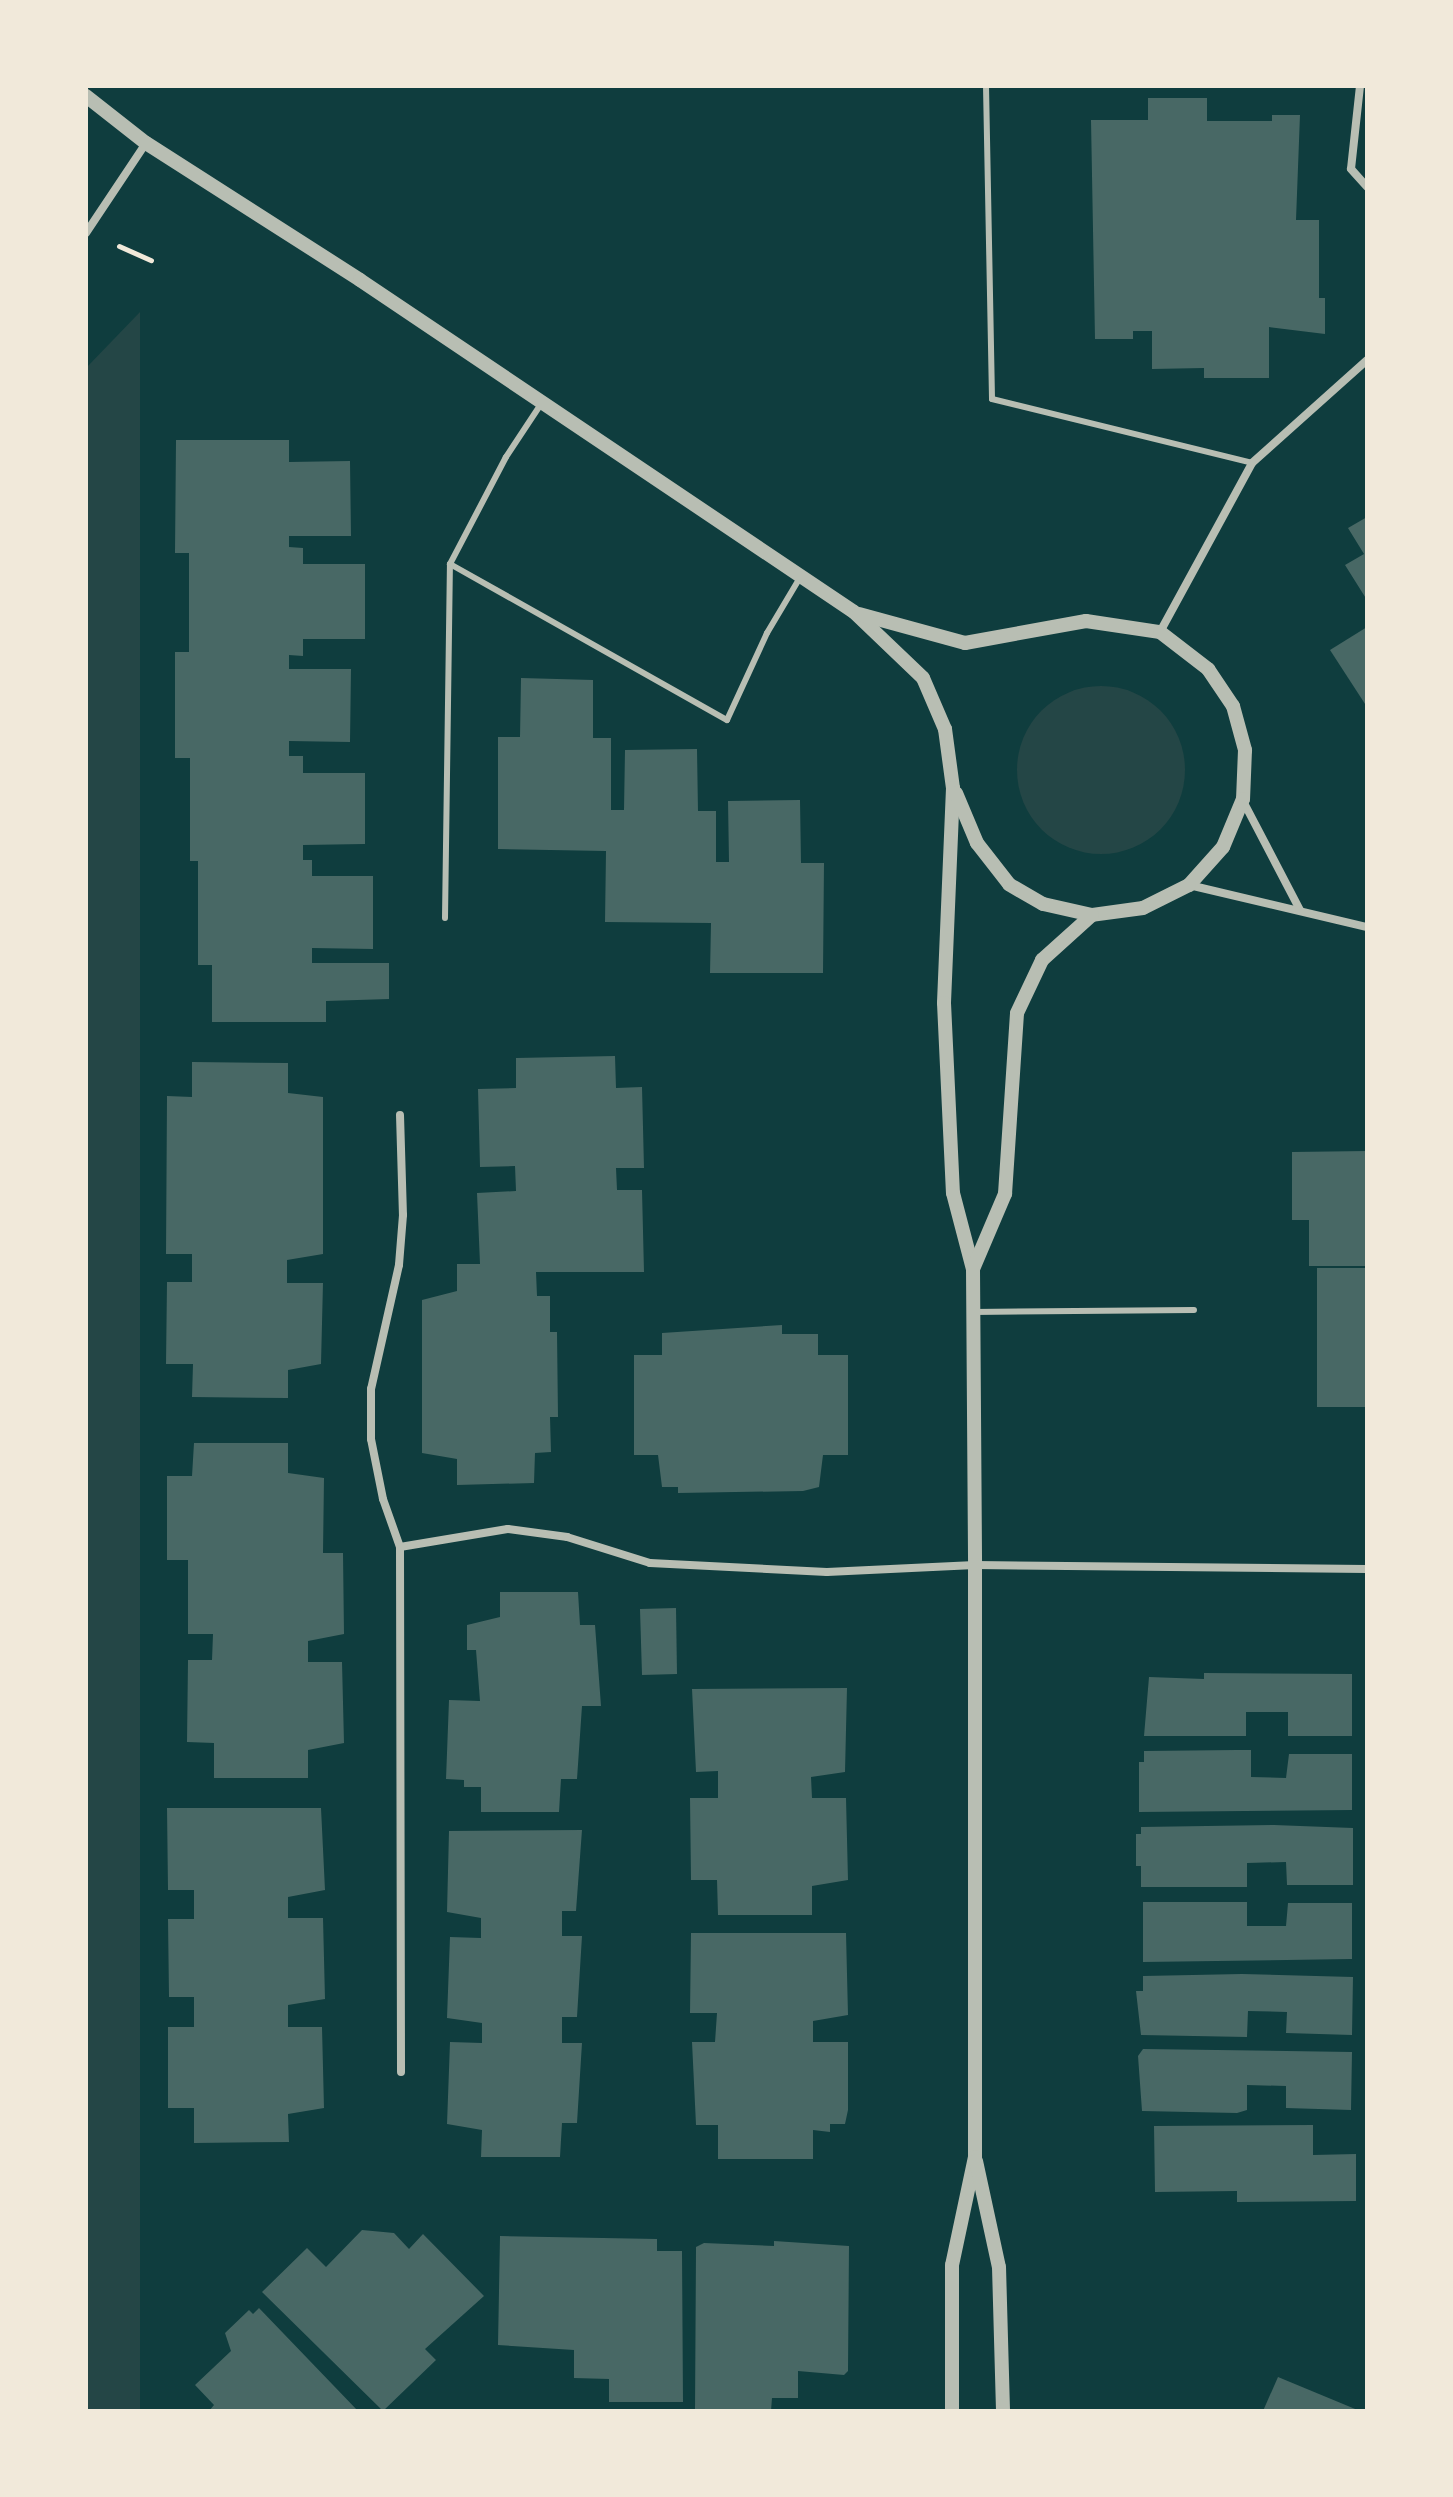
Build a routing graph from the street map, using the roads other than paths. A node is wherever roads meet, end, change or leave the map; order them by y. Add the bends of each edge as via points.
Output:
1 (986, 86) edge
2 (1360, 86) edge
3 (86, 96) edge
4 (146, 143) junction
5 (1367, 187) edge
6 (86, 233) edge
7 (1367, 360) edge
8 (543, 401) junction
9 (1252, 463) junction
10 (450, 564) junction
11 (802, 575) junction
12 (854, 612) junction
13 (1160, 632) junction
14 (953, 788) junction
15 (1243, 799) junction
16 (1189, 885) junction
17 (1300, 910) junction
18 (1092, 915) junction
19 (445, 918) dead end
20 (1367, 927) edge
21 (400, 1115) dead end
22 (973, 1269) junction
23 (1194, 1310) dead end
24 (973, 1312) junction
25 (400, 1547) junction
26 (975, 1565) junction
27 (1367, 1569) edge
28 (401, 2072) dead end
29 (975, 2157) junction
30 (952, 2411) edge
31 (1003, 2411) edge

1 - 9 lane via 992,399
2 - 5 street via 1351,169
3 - 4 street
4 - 6 street
4 - 8 street
7 - 9 street
8 - 10 lane via 506,457
8 - 11 street
9 - 13 street
10 - 11 lane via 727,720 767,633
10 - 19 lane
11 - 12 street
12 - 13 street via 965,643 1086,621
12 - 14 street via 923,678 945,729
13 - 15 street via 1208,669 1233,706 1245,750
14 - 18 street via 977,843 1009,884 1043,904
14 - 22 street via 945,1018 953,1193
15 - 16 street via 1223,847
15 - 17 street
16 - 17 street
16 - 18 street via 1143,908
17 - 20 street
18 - 22 street via 1042,960 1017,1013 1005,1194
21 - 25 street via 399,1265 371,1389 371,1439
22 - 24 street
23 - 24 lane
24 - 26 street
25 - 26 street via 508,1529 567,1537 650,1563 827,1572
25 - 28 street
26 - 27 street
26 - 29 street
29 - 30 street via 952,2265
29 - 31 street via 999,2267

